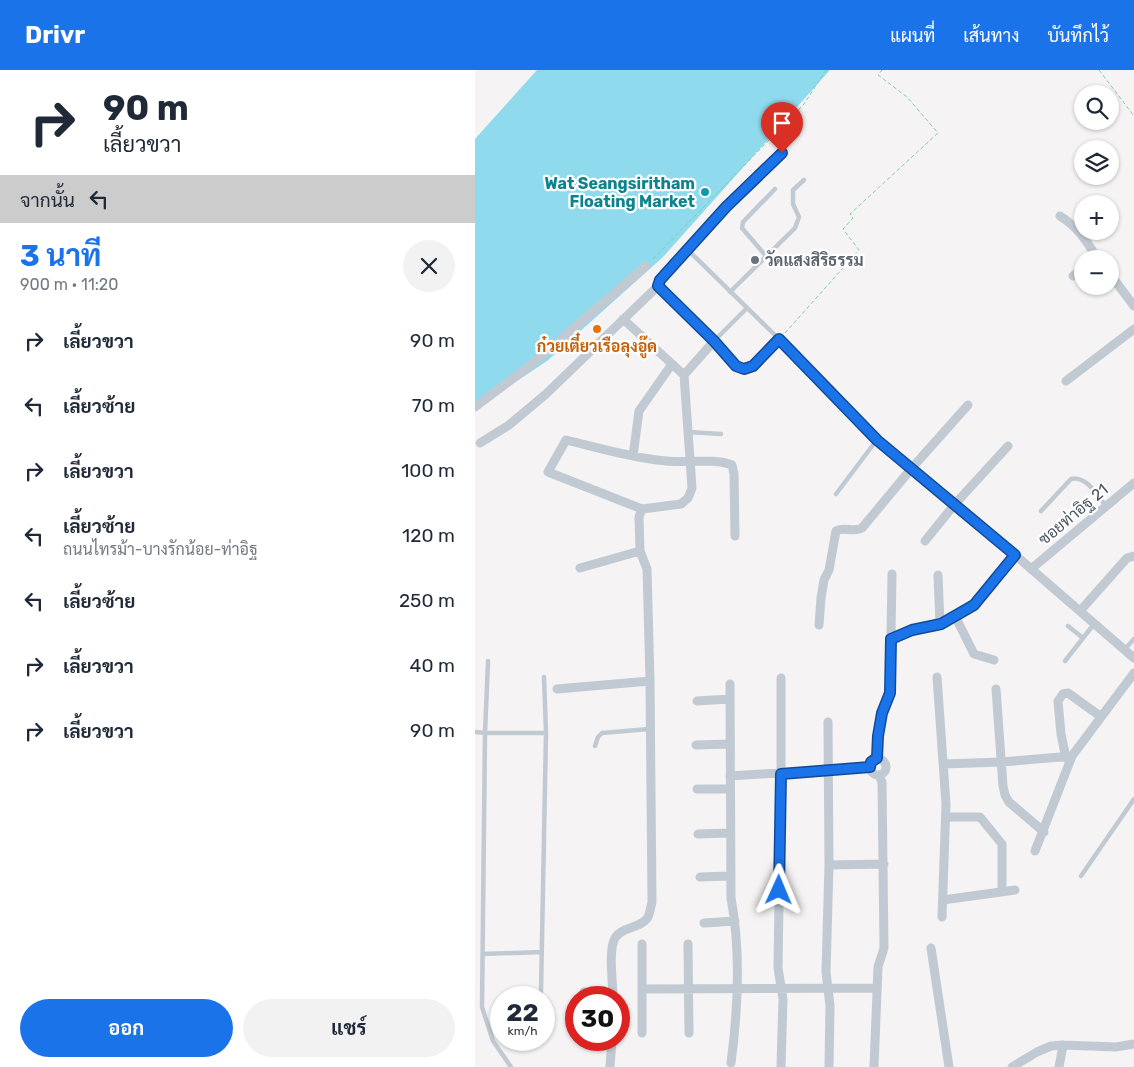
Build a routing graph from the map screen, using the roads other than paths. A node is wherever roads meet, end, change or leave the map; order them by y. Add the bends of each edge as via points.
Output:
1 (782, 153) dead end
2 (804, 180) dead end
3 (775, 189) dead end
4 (1060, 216) dead end
5 (1092, 250) edge
6 (689, 251) dead end
7 (766, 256) junction
8 (646, 266) road end
9 (658, 286) junction
10 (1119, 286) edge
11 (730, 292) junction
12 (1134, 306) edge
13 (747, 308) junction
14 (623, 319) junction
15 (1134, 329) edge
16 (779, 339) junction
17 (714, 341) junction
18 (672, 364) junction
19 (684, 375) junction
20 (1066, 381) dead end
21 (968, 405) dead end
22 (475, 407) edge
23 (688, 432) junction
24 (721, 434) dead end
25 (877, 440) junction
26 (480, 443) dead end
27 (1008, 446) dead end
28 (633, 456) junction
29 (690, 462) junction
30 (911, 469) junction
31 (1134, 483) edge
32 (836, 494) dead end
33 (955, 504) junction
34 (1106, 506) junction
35 (642, 509) junction
36 (1041, 511) dead end
37 (735, 536) dead end
38 (925, 541) dead end
39 (640, 551) junction
40 (1015, 555) junction
41 (1134, 556) edge
42 (580, 568) dead end
43 (1031, 569) junction
44 (892, 574) dead end
45 (938, 575) dead end
46 (1080, 611) junction
47 (955, 616) junction
48 (941, 624) junction
49 (1094, 624) junction
50 (819, 625) dead end
51 (1068, 626) dead end
52 (1083, 638) junction
53 (1134, 638) edge
54 (891, 639) junction
55 (1124, 650) junction
56 (1134, 658) edge
57 (994, 660) dead end
58 (488, 661) dead end
59 (1065, 661) dead end
60 (1134, 673) edge
61 (544, 677) dead end
62 (937, 677) dead end
63 (781, 678) dead end
64 (649, 681) junction
65 (730, 684) dead end
66 (557, 689) dead end
67 (996, 689) dead end
68 (730, 699) junction
69 (697, 701) dead end
70 (1100, 716) junction
71 (828, 722) dead end
72 (649, 729) junction
73 (475, 732) edge
74 (485, 733) junction
75 (546, 733) junction
76 (696, 744) dead end
77 (730, 744) junction
78 (595, 746) dead end
79 (1069, 757) junction
80 (877, 758) junction
81 (1002, 762) junction
82 (943, 764) junction
83 (870, 767) junction
84 (828, 771) junction
85 (781, 774) junction
86 (879, 775) junction
87 (730, 776) junction
88 (697, 789) dead end
89 (730, 789) junction
90 (1134, 799) edge
91 (946, 817) junction
92 (1043, 832) junction
93 (730, 833) junction
94 (698, 834) dead end
95 (1035, 851) dead end
96 (884, 864) junction
97 (829, 865) junction
98 (731, 876) junction
99 (1081, 876) dead end
100 (699, 877) dead end
101 (1015, 890) dead end
102 (1002, 892) junction
103 (943, 900) junction
104 (942, 917) dead end
105 (735, 921) junction
106 (704, 922) dead end
107 (641, 944) dead end
108 (688, 944) dead end
109 (931, 948) dead end
110 (542, 952) junction
111 (483, 954) junction
112 (541, 986) edge
113 (613, 986) edge
114 (736, 987) junction
115 (782, 988) junction
116 (828, 988) junction
117 (877, 988) junction
118 (642, 989) junction
119 (689, 989) junction
120 (642, 1033) dead end
121 (689, 1033) dead end
122 (1134, 1044) edge
123 (1063, 1045) junction
124 (611, 1051) edge
125 (731, 1063) dead end
126 (511, 1067) edge
127 (610, 1067) edge
128 (781, 1067) edge
129 (829, 1067) edge
130 (874, 1067) edge
131 (949, 1067) edge
132 (1012, 1067) edge
133 (1059, 1067) edge

1 - 9 lane via 726,207
2 - 7 lane via 793,190 793,204 799,214 795,228
3 - 7 lane via 743,222 742,228
4 - 5 street via 1073,224
6 - 11 lane
7 - 11 lane
8 - 22 street via 536,361
9 - 14 street
9 - 17 street
10 - 12 street
11 - 13 lane
13 - 16 lane
13 - 17 lane
14 - 18 street
14 - 26 street via 546,394 509,425
15 - 20 street
16 - 17 street via 753,366 744,369 736,366
16 - 25 street
17 - 19 street
18 - 19 street
18 - 28 street via 639,411
19 - 23 street
21 - 30 street
23 - 24 lane
23 - 29 street
25 - 30 street
25 - 32 lane
27 - 33 street
28 - 29 street
28 - 35 street via 567,440 548,472
29 - 35 street via 692,488 688,498 681,504
29 - 37 street via 732,465
30 - 33 street
30 - 50 street via 862,528 836,531 824,580
31 - 34 street, ซอยท่าอิฐ 21
33 - 38 street
33 - 40 street
34 - 36 lane via 1092,488 1077,478 1071,479
34 - 43 street, ซอยท่าอิฐ 21
35 - 39 street via 639,516
39 - 42 street
39 - 64 street via 647,569
40 - 43 street
40 - 47 street via 974,605
41 - 46 street via 1127,558
43 - 46 street
44 - 54 street
45 - 48 street
46 - 49 street
47 - 48 street
47 - 57 street via 974,654
48 - 54 street via 912,630
49 - 52 lane
49 - 55 street
51 - 52 lane
52 - 59 lane
53 - 55 lane
54 - 80 street via 890,693 882,713
55 - 56 street
58 - 74 lane
60 - 70 street
61 - 75 lane
62 - 82 street
63 - 85 street
64 - 66 street
64 - 72 street
65 - 68 street
67 - 81 street
68 - 69 street
68 - 77 street
70 - 79 street
70 - 79 street via 1069,693 1063,694 1058,701 1061,734
71 - 84 street
72 - 78 lane via 602,733 597,737
72 - 113 street via 652,902 644,922 620,932 615,939 612,948
73 - 74 lane
74 - 75 lane
74 - 111 lane
75 - 110 lane
76 - 77 street
77 - 87 street
79 - 81 street
79 - 92 street
80 - 83 street
80 - 86 street via 886,765
81 - 82 street
81 - 92 street via 1003,786 1009,802
82 - 91 street
83 - 84 street
83 - 86 street
84 - 85 street
84 - 97 street
85 - 87 street
85 - 115 street via 778,968
86 - 96 street via 882,782
87 - 89 street
88 - 89 street
89 - 93 street
90 - 99 lane
91 - 102 street via 980,817 1002,844
91 - 103 street
92 - 95 street
93 - 94 street
93 - 98 street
96 - 97 street
96 - 117 street via 883,948 877,967
97 - 116 street
98 - 100 street
98 - 105 street
101 - 102 street
102 - 103 street
103 - 104 street
105 - 106 street
105 - 114 street
107 - 118 street
108 - 119 street
109 - 131 street
110 - 111 lane
110 - 112 lane
111 - 126 lane via 482,1007 493,1041
114 - 115 street
114 - 119 street
114 - 125 street
115 - 116 street
115 - 128 street
116 - 117 street
116 - 129 street
117 - 130 street
118 - 119 street
118 - 120 street
119 - 121 street
122 - 123 street via 1116,1047
123 - 132 street via 1037,1052
123 - 133 street
124 - 127 street

